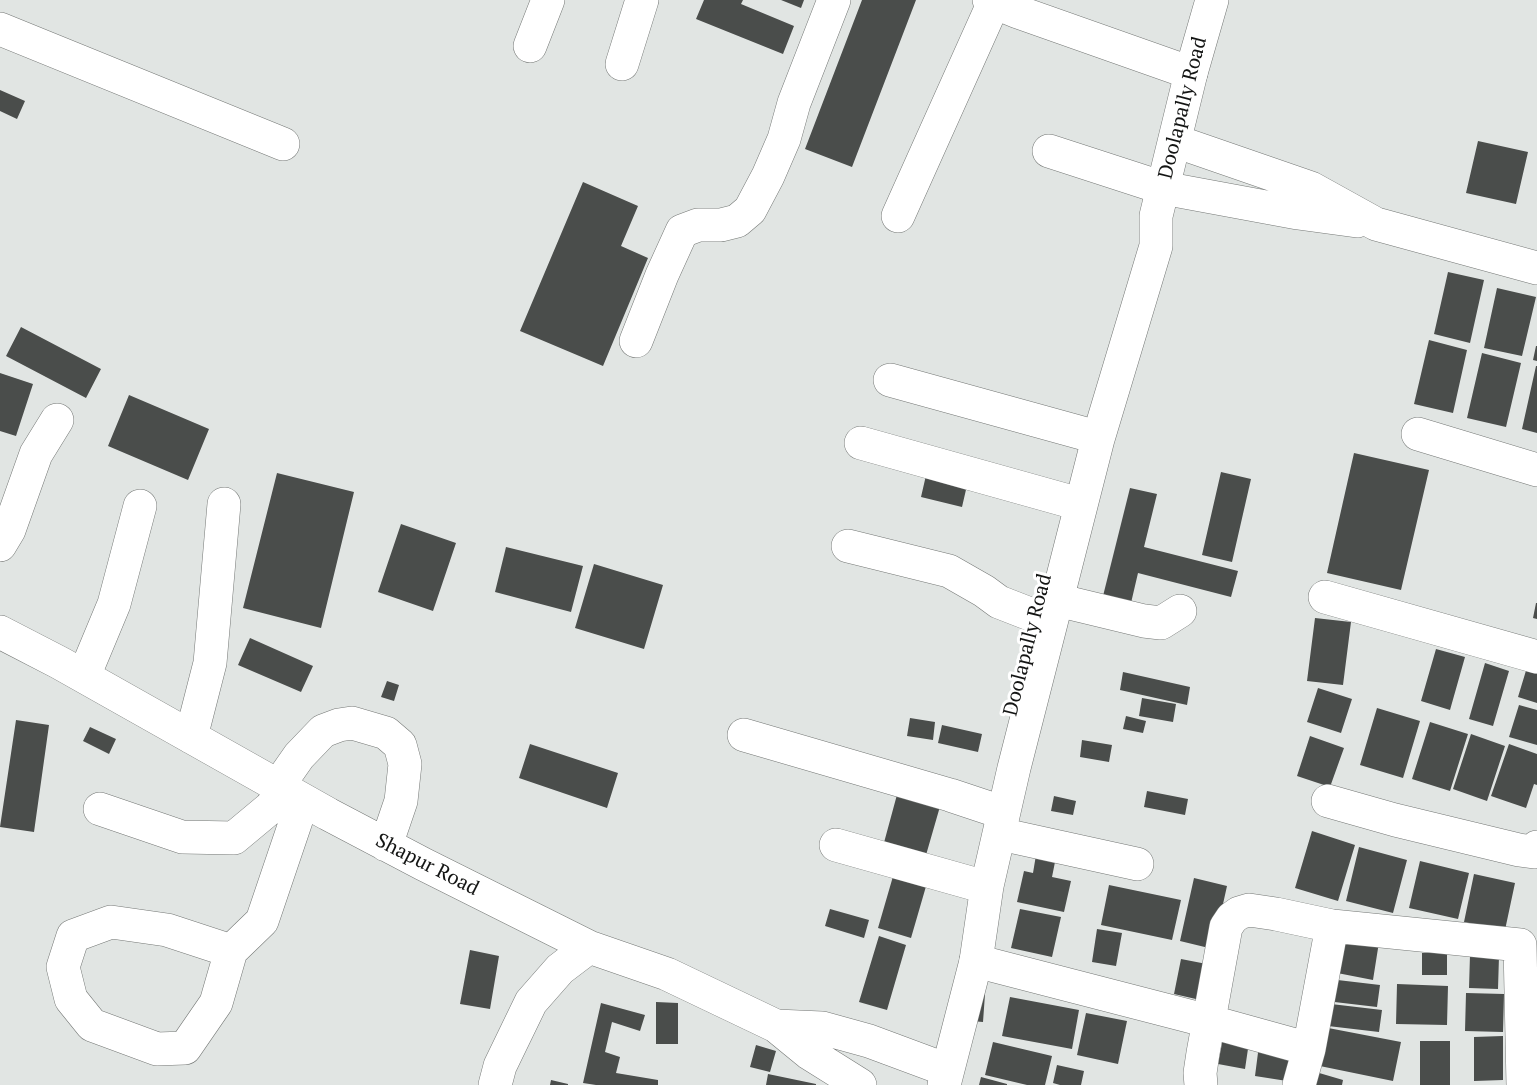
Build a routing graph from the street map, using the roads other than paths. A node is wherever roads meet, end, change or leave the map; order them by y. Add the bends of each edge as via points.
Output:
1 (548, 0) edge
2 (642, 0) edge
3 (834, 0) edge
4 (1212, 0) edge
5 (1006, 3) edge
6 (0, 29) edge
7 (530, 46) dead end
8 (622, 64) dead end
9 (1191, 73) junction
10 (1175, 141) junction
11 (283, 144) dead end
12 (1048, 151) dead end
13 (1160, 202) junction
14 (897, 216) dead end
15 (1376, 224) junction
16 (1536, 262) edge
17 (636, 341) dead end
18 (890, 380) dead end
19 (57, 420) dead end
20 (1082, 433) junction
21 (1418, 434) dead end
22 (861, 443) dead end
23 (1537, 470) edge
24 (1065, 500) junction
25 (224, 504) dead end
26 (140, 507) dead end
27 (0, 546) edge
28 (848, 546) dead end
29 (1325, 597) dead end
30 (1046, 608) junction
31 (1180, 612) dead end
32 (0, 632) edge
33 (1537, 657) edge
34 (84, 676) junction
35 (744, 735) dead end
36 (191, 737) junction
37 (289, 792) junction
38 (1328, 801) dead end
39 (99, 809) dead end
40 (994, 821) junction
41 (386, 845) junction
42 (836, 845) dead end
43 (1537, 847) edge
44 (1137, 864) dead end
45 (971, 883) junction
46 (1332, 926) junction
47 (589, 947) junction
48 (231, 951) junction
49 (976, 961) junction
50 (1208, 1021) junction
51 (776, 1026) junction
52 (1310, 1049) junction
53 (937, 1076) edge
54 (495, 1085) edge
55 (860, 1085) edge
56 (1201, 1085) edge
57 (1299, 1085) edge
58 (1523, 1085) edge

1 - 7 street
2 - 8 street
3 - 17 street via 780,148 750,210 737,221 698,225 682,231
4 - 9 street, Doolapally Road
5 - 9 street
5 - 14 street
6 - 11 street
9 - 10 street, Doolapally Road
10 - 13 street, Doolapally Road
10 - 15 street via 1311,188
12 - 13 street
13 - 15 street via 1298,213
13 - 20 street, Doolapally Road via 1138,233
13 - 30 street, Doolapally Road via 1156,246
15 - 16 street
18 - 20 street
19 - 27 street via 36,454
20 - 24 street, Doolapally Road
21 - 23 street
22 - 24 street
24 - 30 street, Doolapally Road
25 - 36 street via 210,663
26 - 34 street via 114,604
28 - 30 street via 949,571 999,602
29 - 33 street
30 - 31 street via 1161,623
30 - 40 street, Doolapally Road via 1014,768
32 - 34 street, Shapur Road
34 - 36 street, Shapur Road
35 - 40 street via 950,795
36 - 37 street, Shapur Road
37 - 39 street via 234,838 182,837
37 - 41 street, Shapur Road
37 - 41 street via 299,756 322,731 352,723 386,733 400,745 405,764 401,801
37 - 48 street via 262,921
38 - 43 street via 1519,850 1534,852
40 - 44 street
40 - 45 street, Doolapally Road
40 - 49 street, Doolapally Road
41 - 47 street, Shapur Road
42 - 45 street
45 - 53 street, Doolapally Road via 942,1004
46 - 50 street via 1249,910 1232,918 1226,927
46 - 52 street
46 - 58 street via 1520,945
47 - 51 street, Shapur Road via 667,974
47 - 54 street via 560,969 531,1002
48 - 48 street via 216,1003 185,1048 157,1049 92,1025 71,999 63,967 73,936 111,922 168,930
49 - 50 street
49 - 53 street, Doolapally Road
50 - 52 street
50 - 56 street
51 - 53 street via 822,1028 868,1041
51 - 55 street, Shapur Road via 809,1053
52 - 57 street

